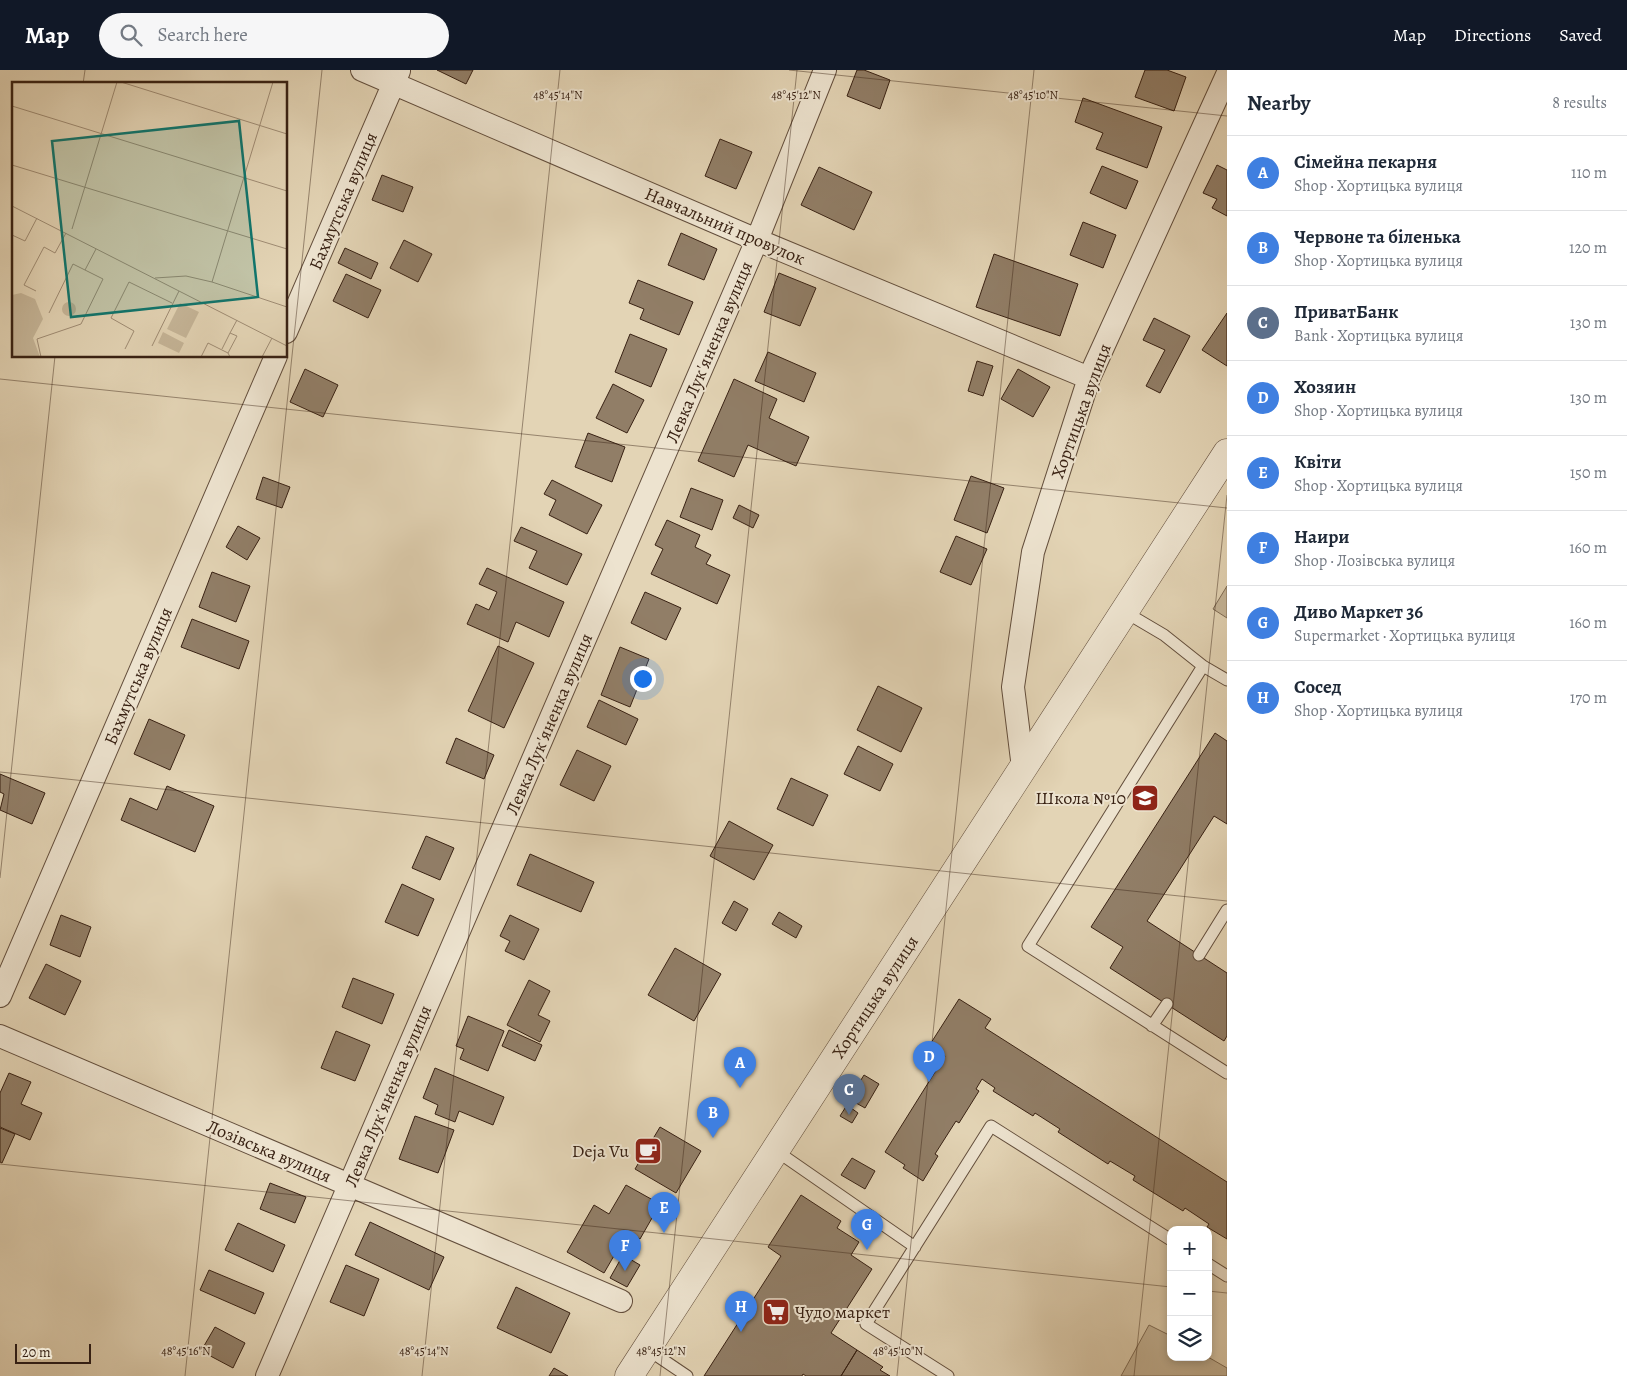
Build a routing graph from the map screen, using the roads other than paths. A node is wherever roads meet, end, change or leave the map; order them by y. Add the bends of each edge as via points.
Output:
1 (362, 70) edge
2 (825, 70) edge
3 (1227, 75) edge
4 (396, 77) edge
5 (757, 240) junction
6 (288, 327) edge
7 (275, 358) edge
8 (1089, 378) junction
9 (1227, 453) edge
10 (1125, 612) junction
11 (1203, 666) junction
12 (1227, 680) edge
13 (1023, 768) junction
14 (1227, 910) edge
15 (1199, 955) dead end
16 (0, 996) edge
17 (1167, 1004) dead end
18 (1152, 1026) junction
19 (0, 1036) edge
20 (1227, 1073) edge
21 (775, 1150) junction
22 (350, 1185) junction
23 (1167, 1237) edge
24 (915, 1246) junction
25 (1212, 1267) edge
26 (1227, 1276) edge
27 (621, 1301) dead end
28 (647, 1349) junction
29 (267, 1376) edge
30 (629, 1376) edge
31 (687, 1376) edge
32 (948, 1376) edge

1 - 4 street, Навчальний провулок
2 - 5 street, Левка Лук'яненка вулиця
3 - 8 street, Хортицька вулиця
4 - 5 street, Навчальний провулок
4 - 6 street, Бахмутська вулиця
5 - 8 street, Навчальний провулок
5 - 22 street, Левка Лук'яненка вулиця
7 - 16 street, Бахмутська вулиця
8 - 13 street, Хортицька вулиця via 1033,552 1013,687
9 - 10 street, Хортицька вулиця
10 - 11 lane via 1164,634
10 - 13 street, Хортицька вулиця
11 - 12 lane
11 - 18 lane via 1028,946
13 - 21 street, Хортицька вулиця
14 - 15 lane
17 - 18 lane
18 - 20 lane
19 - 22 street, Лозівська вулиця
21 - 24 lane
21 - 28 street, Хортицька вулиця
22 - 27 street, Лозівська вулиця
22 - 29 street, Левка Лук'яненка вулиця
23 - 24 lane via 991,1126
24 - 32 lane via 866,1324
25 - 26 lane
28 - 30 street, Хортицька вулиця
28 - 31 lane

